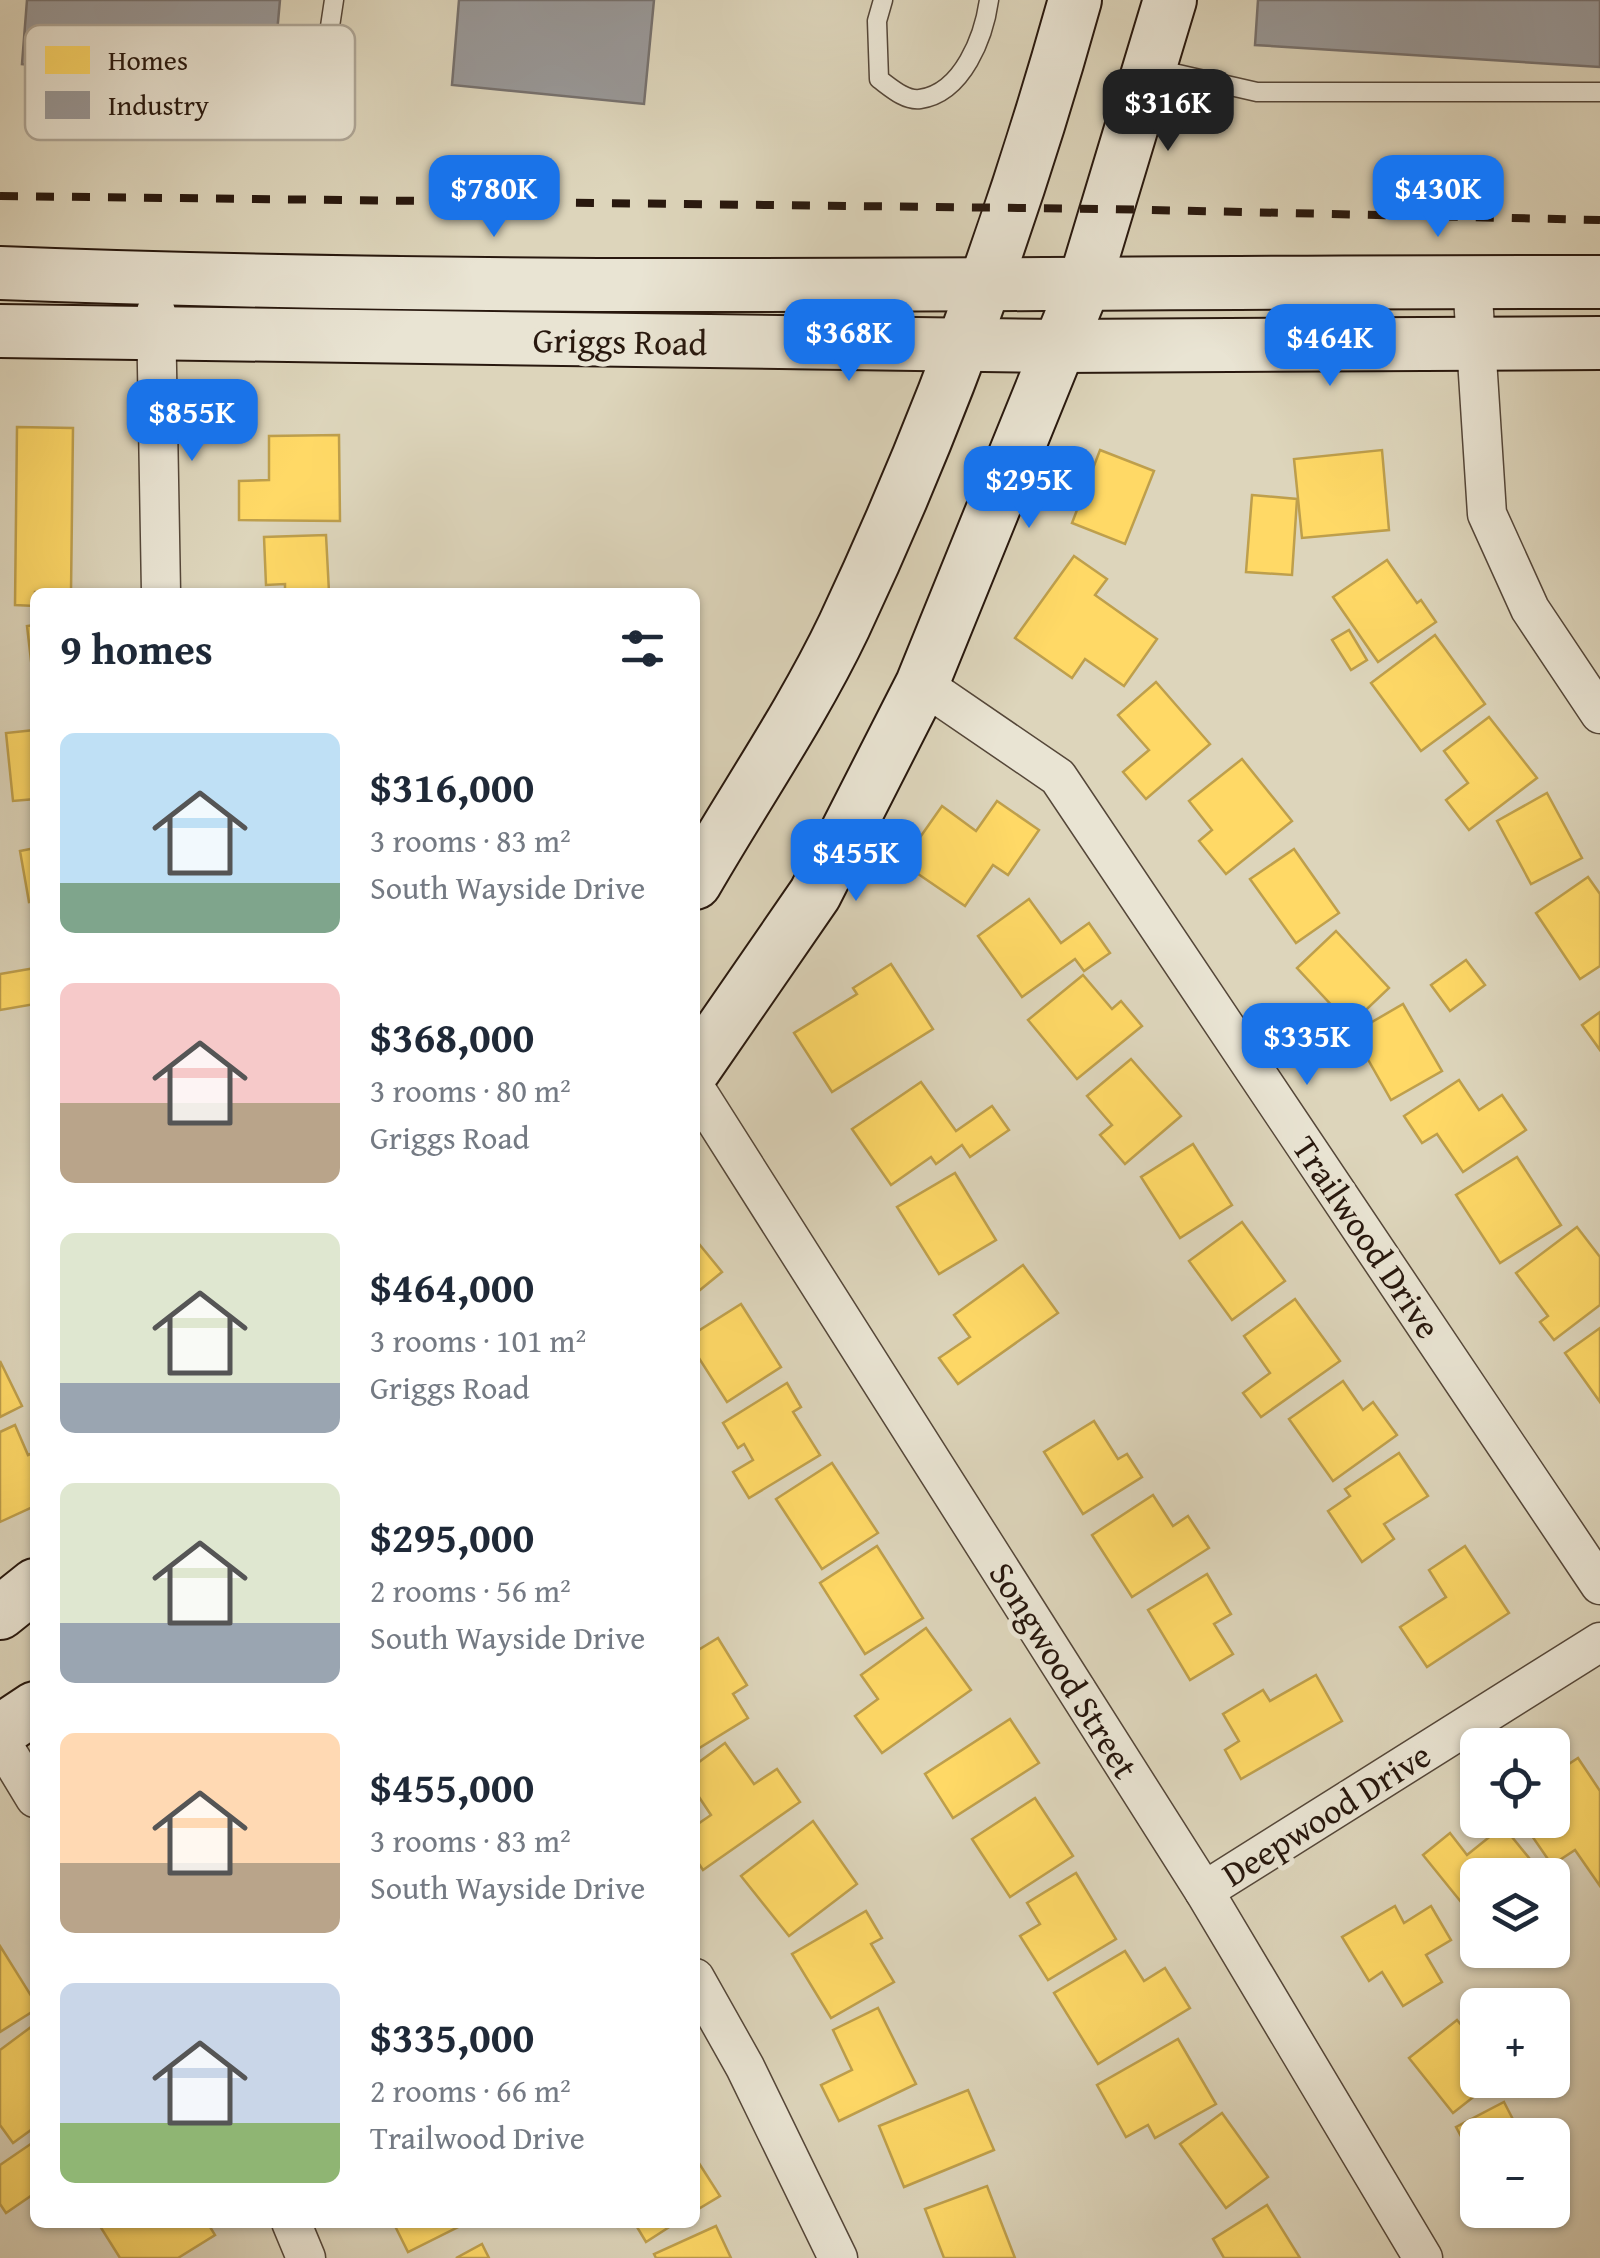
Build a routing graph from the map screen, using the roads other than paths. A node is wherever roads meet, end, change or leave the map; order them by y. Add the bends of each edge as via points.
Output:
1 (334, 0) edge
2 (883, 0) edge
3 (989, 0) edge
4 (1075, 0) edge
5 (1170, 0) edge
6 (330, 25) edge
7 (1150, 68) junction
8 (1600, 92) edge
9 (0, 273) edge
10 (156, 279) junction
11 (1472, 281) junction
12 (1600, 282) edge
13 (986, 285) junction
14 (1084, 285) junction
15 (0, 330) edge
16 (156, 336) junction
17 (965, 344) junction
18 (1600, 344) edge
19 (1476, 345) junction
20 (1059, 346) junction
21 (161, 588) edge
22 (922, 684) junction
23 (1600, 714) edge
24 (700, 873) edge
25 (700, 1061) edge
26 (700, 1096) edge
27 (1600, 1584) edge
28 (30, 1589) edge
29 (0, 1613) edge
30 (1600, 1642) edge
31 (30, 1711) edge
32 (0, 1730) edge
33 (0, 1740) edge
34 (30, 1790) edge
35 (1204, 1890) junction
36 (700, 1987) edge
37 (294, 2228) edge
38 (306, 2258) edge
39 (838, 2258) edge
40 (1424, 2258) edge

1 - 6 lane
2 - 3 lane via 878,79 920,100 948,86 970,61
4 - 13 main road
5 - 7 main road
7 - 8 lane via 1257,92
7 - 14 main road
9 - 10 main road, Griggs Road
10 - 13 main road, Griggs Road
10 - 16 street
11 - 12 main road, Griggs Road
11 - 14 main road, Griggs Road
11 - 19 street
13 - 14 main road, Griggs Road
13 - 17 main road
14 - 20 main road
15 - 16 main road, Griggs Road
16 - 17 main road, Griggs Road
16 - 21 street
17 - 20 main road, Griggs Road
17 - 24 main road via 842,629
18 - 19 main road, Griggs Road
19 - 20 main road, Griggs Road
19 - 23 street via 1487,514 1530,609
20 - 22 main road
22 - 25 main road via 815,894
22 - 27 street, Trailwood Drive via 1058,776
26 - 35 street, Songwood Street
28 - 29 main road
30 - 35 street, Deepwood Drive
31 - 32 main road
33 - 34 street
35 - 40 street, Songwood Street
36 - 39 street
37 - 38 street

